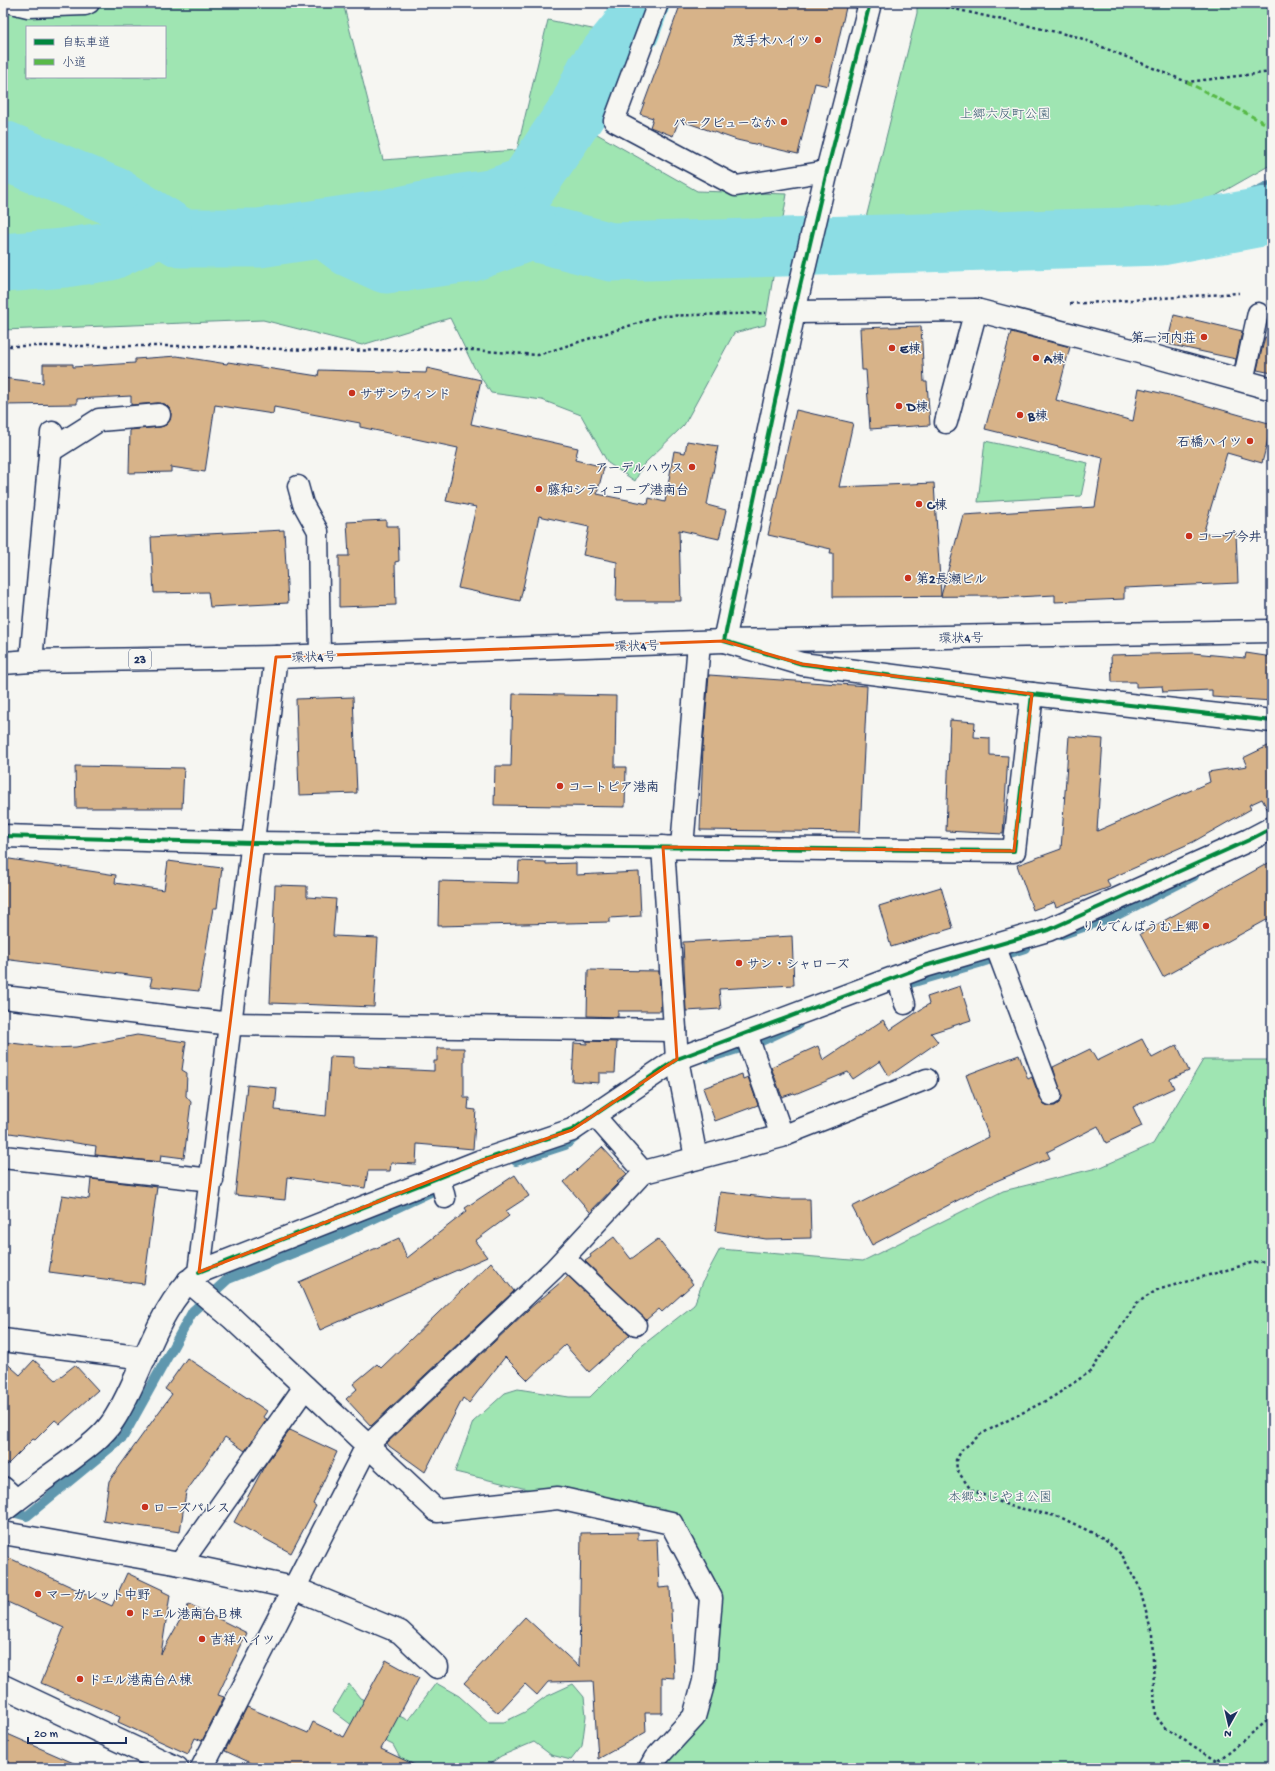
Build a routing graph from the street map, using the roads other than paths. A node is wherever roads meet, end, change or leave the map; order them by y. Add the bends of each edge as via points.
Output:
1 (11, 3) edge
2 (89, 3) edge
3 (658, 3) edge
4 (870, 3) edge
5 (827, 171) junction
6 (796, 302) junction
7 (976, 310) junction
8 (1258, 313) dead end
9 (1243, 381) junction
10 (1272, 389) edge
11 (159, 415) dead end
12 (946, 422) dead end
13 (298, 486) dead end
14 (1272, 631) edge
15 (724, 641) junction
16 (699, 643) junction
17 (320, 656) junction
18 (276, 657) junction
19 (31, 661) junction
20 (3, 663) edge
21 (1032, 694) junction
22 (1272, 721) edge
23 (1272, 828) edge
24 (3, 836) edge
25 (254, 843) junction
26 (673, 847) junction
27 (995, 947) junction
28 (897, 978) junction
29 (3, 996) edge
30 (906, 1004) dead end
31 (231, 1024) junction
32 (675, 1030) junction
33 (747, 1035) junction
34 (678, 1062) junction
35 (927, 1079) dead end
36 (1051, 1095) dead end
37 (594, 1116) junction
38 (782, 1136) junction
39 (3, 1157) edge
40 (696, 1158) junction
41 (644, 1172) junction
42 (212, 1180) junction
43 (565, 1258) junction
44 (197, 1282) junction
45 (636, 1326) dead end
46 (3, 1340) edge
47 (145, 1358) junction
48 (305, 1387) junction
49 (367, 1446) junction
50 (9, 1501) edge
51 (3, 1533) edge
52 (180, 1564) junction
53 (294, 1588) junction
54 (437, 1667) dead end
55 (3, 1686) edge
56 (206, 1766) edge
57 (177, 1768) edge
58 (650, 1768) edge

1 - 2 lane via 28,7
3 - 5 lane via 614,121 736,186
4 - 5 street
5 - 6 street
6 - 7 street
6 - 15 street
7 - 9 street
7 - 12 street
8 - 9 lane
9 - 10 street
11 - 19 street via 99,420 51,442
13 - 17 lane via 303,504 318,531
14 - 15 street, 環状4号 / 23
15 - 16 street, 環状4号 / 23
15 - 21 street via 802,664
16 - 17 street, 環状4号 / 23
16 - 26 street
17 - 18 street, 環状4号 / 23
18 - 19 street, 環状4号 / 23
18 - 25 street
19 - 20 street, 環状4号 / 23
21 - 22 street
21 - 26 street via 1014,851
23 - 27 street via 1048,930
24 - 25 street
25 - 26 street
25 - 31 street
26 - 32 street
27 - 28 street via 925,966
27 - 36 lane
28 - 30 lane
28 - 33 street
29 - 31 street
31 - 32 street
31 - 42 street
32 - 34 street
33 - 34 street
33 - 38 street
34 - 37 street
34 - 40 street
35 - 38 lane
37 - 41 lane
37 - 44 street via 572,1130 442,1185
38 - 40 street
39 - 42 street
40 - 41 street
41 - 43 lane
42 - 44 street
43 - 45 lane
43 - 49 lane
44 - 47 street via 170,1305
44 - 48 street
46 - 47 street
47 - 50 street via 112,1422 90,1445
48 - 49 street
48 - 52 street
49 - 53 street
49 - 58 street via 437,1511 558,1498 671,1523 711,1598 704,1681 694,1717 655,1759
51 - 52 street
52 - 53 street
53 - 54 street via 400,1632
53 - 56 street
55 - 57 street

